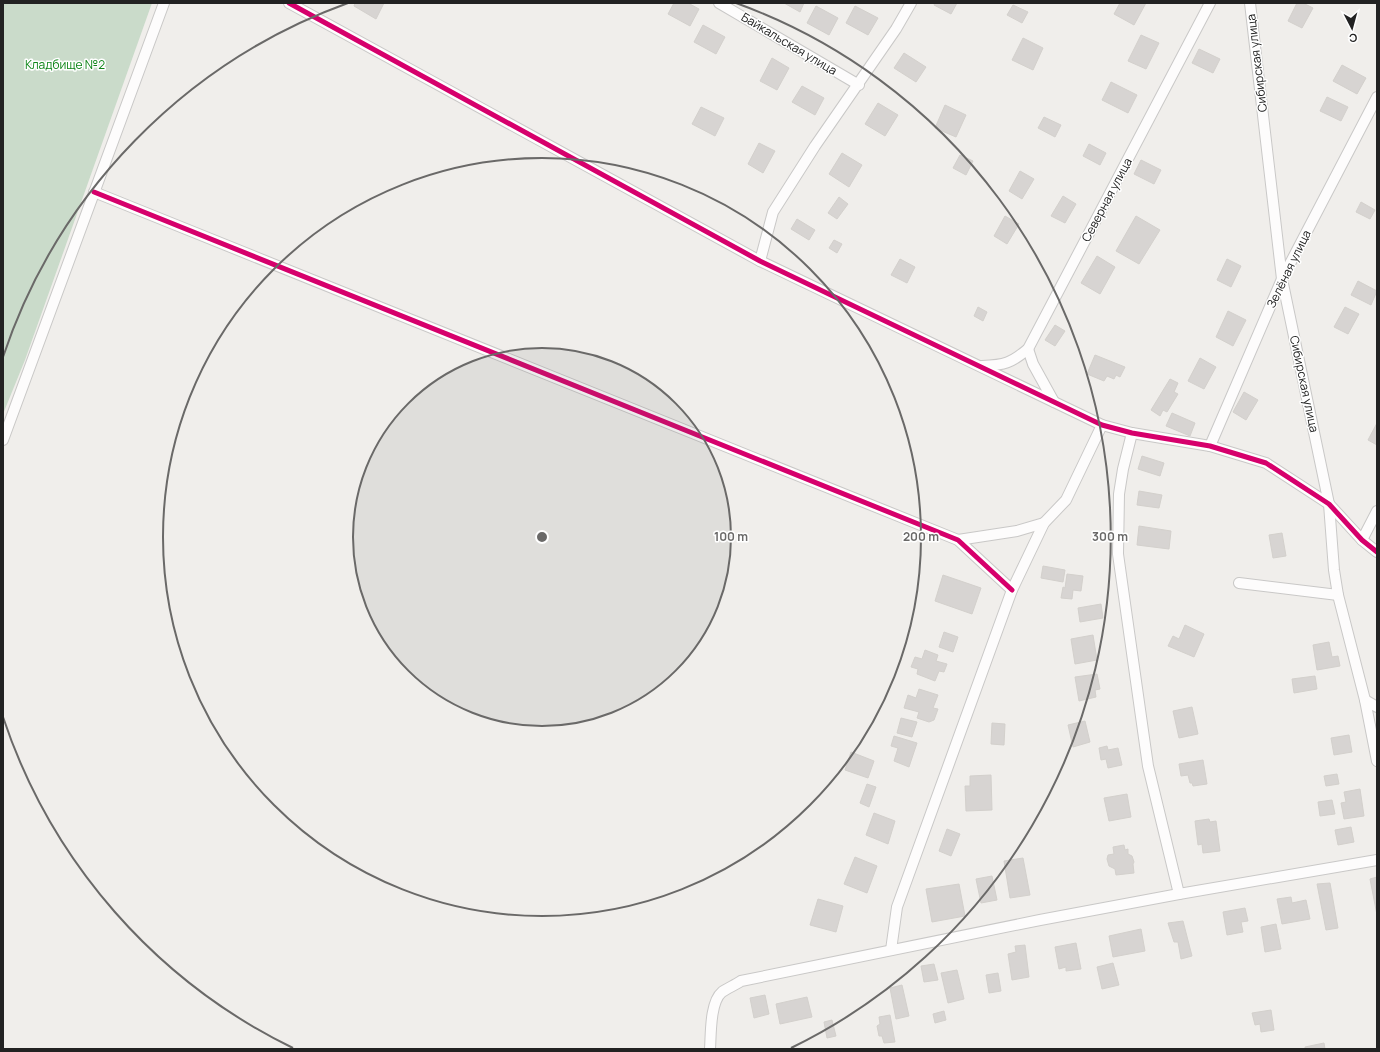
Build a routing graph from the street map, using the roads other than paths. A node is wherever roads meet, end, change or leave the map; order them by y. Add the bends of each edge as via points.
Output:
1 (164, 3) edge
2 (289, 3) edge
3 (719, 3) edge
4 (911, 3) edge
5 (1210, 3) edge
6 (1250, 3) edge
7 (859, 85) junction
8 (1377, 97) edge
9 (94, 192) junction
10 (760, 260) junction
11 (1282, 279) junction
12 (1028, 349) junction
13 (980, 366) junction
14 (1054, 402) junction
15 (1102, 425) junction
16 (1132, 433) junction
17 (3, 440) edge
18 (1210, 446) junction
19 (1329, 504) junction
20 (1377, 510) edge
21 (1044, 523) junction
22 (958, 540) junction
23 (1362, 540) junction
24 (1377, 552) edge
25 (1239, 583) dead end
26 (1012, 590) junction
27 (1338, 595) junction
28 (1365, 700) junction
29 (1377, 707) edge
30 (1377, 761) edge
31 (1377, 860) edge
32 (1179, 894) junction
33 (891, 950) junction
34 (710, 1049) edge

1 - 9 street
2 - 10 street
3 - 7 street, Байкальская улица
4 - 7 street
5 - 12 street, Северная улица
6 - 11 street, Сибирская улица
7 - 10 street via 815,146 773,212
8 - 11 street, Зелёная улица
9 - 17 street
9 - 22 street
10 - 13 street
11 - 18 street, Зелёная улица
11 - 19 street, Сибирская улица
12 - 13 street, Северная улица via 1003,365
12 - 14 street via 1033,364
13 - 14 street
14 - 15 street
15 - 16 street
15 - 21 street via 1066,500
16 - 18 street
16 - 32 street via 1119,494 1118,554 1148,766
18 - 19 street via 1266,463
19 - 23 street
19 - 27 street, Сибирская улица
20 - 23 street
21 - 22 street via 1017,531
21 - 26 street
22 - 26 street
23 - 24 street
25 - 27 street
26 - 33 street via 897,907
27 - 28 street, Сибирская улица
28 - 29 street
28 - 30 street, Сибирская улица
31 - 32 street
32 - 33 street
33 - 34 street via 741,981 721,993 717,1000 711,1021

